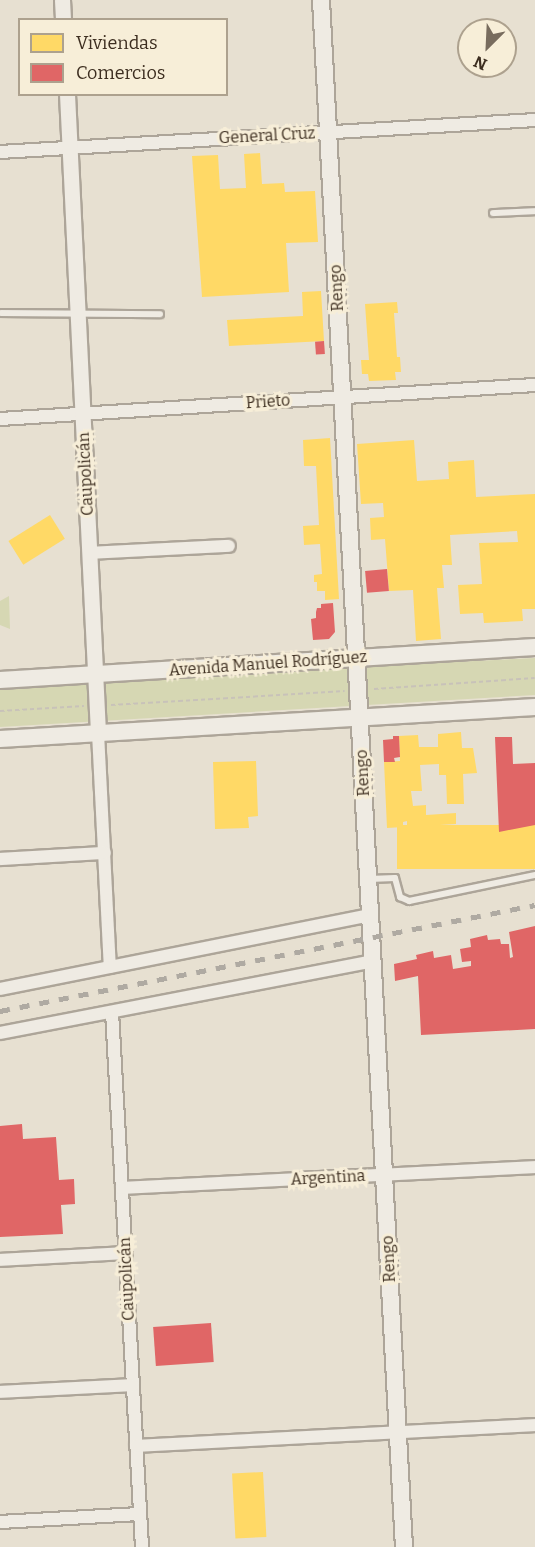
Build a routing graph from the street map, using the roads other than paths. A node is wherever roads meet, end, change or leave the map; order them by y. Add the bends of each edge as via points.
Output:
1 (62, 0) edge
2 (321, 0) edge
3 (63, 18) edge
4 (67, 96) edge
5 (535, 120) edge
6 (328, 132) junction
7 (69, 148) junction
8 (0, 152) edge
9 (535, 211) edge
10 (493, 213) dead end
11 (77, 312) junction
12 (1, 313) edge
13 (160, 314) dead end
14 (535, 385) edge
15 (343, 398) junction
16 (83, 414) junction
17 (0, 419) edge
18 (228, 546) dead end
19 (89, 553) junction
20 (535, 647) edge
21 (358, 658) junction
22 (96, 674) junction
23 (0, 680) edge
24 (535, 706) edge
25 (360, 717) junction
26 (98, 734) junction
27 (0, 739) edge
28 (105, 853) junction
29 (0, 859) edge
30 (535, 875) edge
31 (369, 879) junction
32 (371, 915) junction
33 (373, 961) junction
34 (110, 967) junction
35 (0, 989) edge
36 (112, 1012) junction
37 (0, 1033) edge
38 (535, 1167) edge
39 (385, 1175) junction
40 (122, 1188) junction
41 (125, 1253) junction
42 (0, 1260) edge
43 (132, 1385) junction
44 (0, 1392) edge
45 (535, 1425) edge
46 (398, 1432) junction
47 (136, 1446) junction
48 (140, 1514) junction
49 (0, 1522) edge
50 (142, 1547) edge
51 (404, 1547) edge

1 - 3 street
2 - 6 main road, Rengo
4 - 7 street, Caupolicán
5 - 6 street, General Cruz
6 - 7 street, General Cruz
6 - 15 main road, Rengo
7 - 8 street, General Cruz
7 - 11 street, Caupolicán
9 - 10 lane
11 - 12 lane
11 - 13 lane
11 - 16 street, Caupolicán
14 - 15 street, Prieto
15 - 16 street, Prieto
15 - 21 main road, Rengo
16 - 17 street, Prieto
16 - 19 street, Caupolicán
18 - 19 street
19 - 22 street, Caupolicán
20 - 21 main road, Avenida Manuel Rodríguez
21 - 22 main road, Avenida Manuel Rodríguez
21 - 25 main road, Rengo
22 - 23 main road, Avenida Manuel Rodríguez
22 - 26 street, Caupolicán
24 - 25 main road
25 - 26 main road
25 - 31 main road, Rengo
26 - 27 main road
26 - 28 street, Caupolicán
28 - 29 street
28 - 34 street, Caupolicán
30 - 31 lane via 409,901 400,897 395,878
31 - 32 main road, Rengo
32 - 33 main road, Rengo
32 - 34 street
33 - 36 street
33 - 39 main road, Rengo
34 - 35 street
36 - 37 street
36 - 40 street, Caupolicán
38 - 39 street, Argentina
39 - 40 street, Argentina
39 - 46 main road, Rengo
40 - 41 street, Caupolicán
41 - 42 street
41 - 43 street, Caupolicán
43 - 44 street
43 - 47 street, Caupolicán
45 - 46 street
46 - 47 street
46 - 51 main road, Rengo
47 - 48 street, Caupolicán
48 - 49 street
48 - 50 street, Caupolicán

